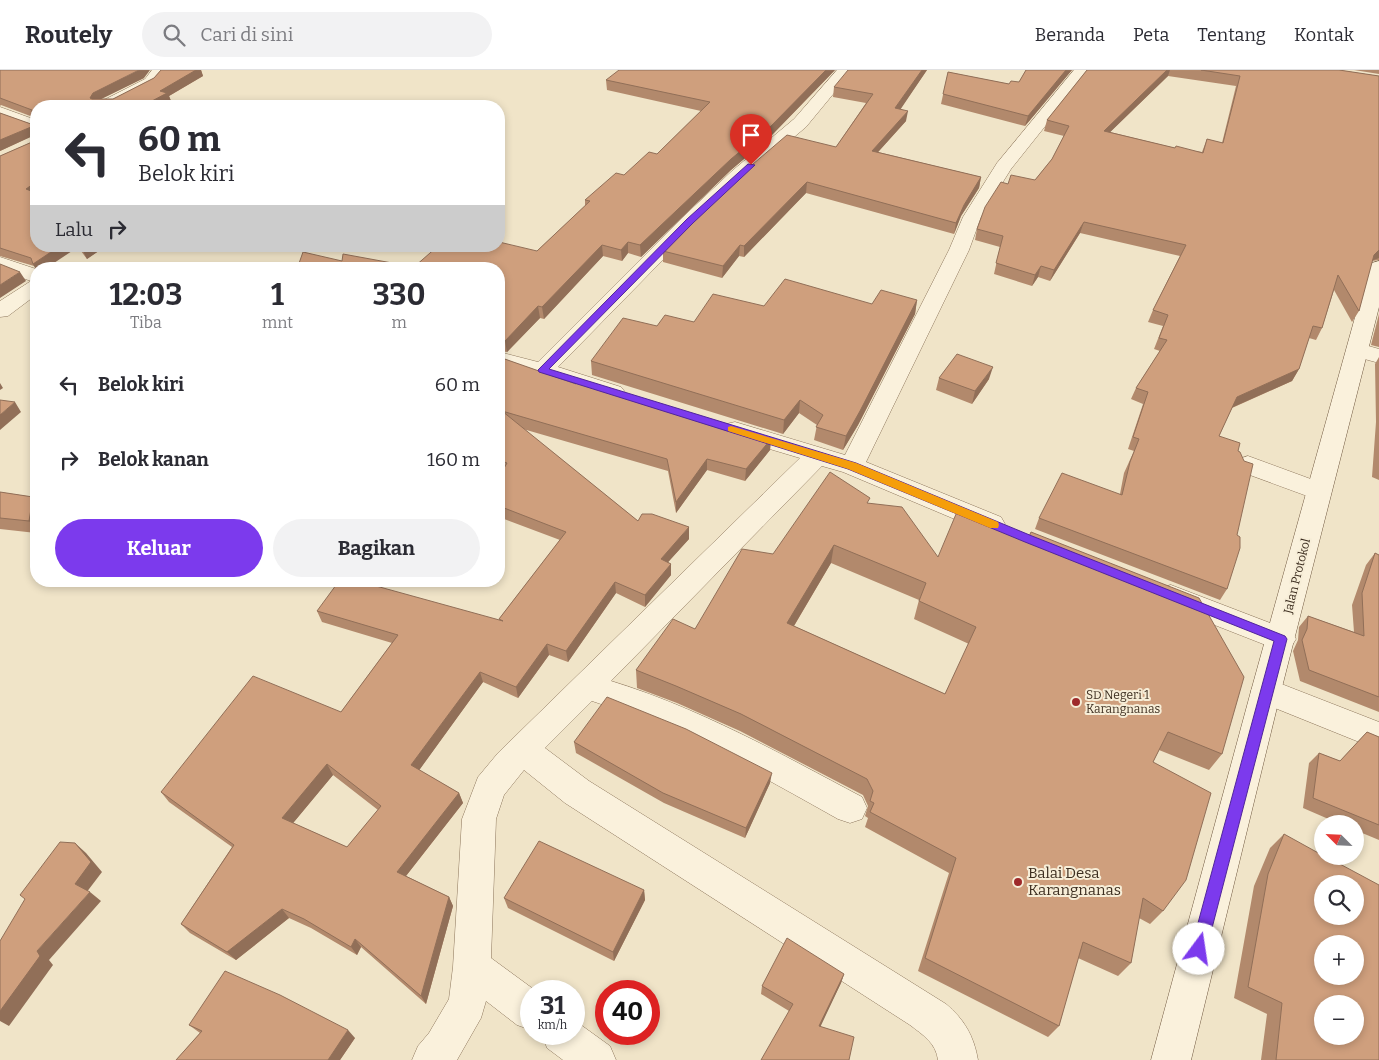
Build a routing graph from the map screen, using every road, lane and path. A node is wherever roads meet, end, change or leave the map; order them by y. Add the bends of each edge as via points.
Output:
1 (160, 70) edge
2 (844, 70) edge
3 (1082, 70) edge
4 (116, 100) edge
5 (0, 112) edge
6 (30, 124) edge
7 (0, 263) edge
8 (1379, 267) edge
9 (30, 274) edge
10 (30, 290) edge
11 (0, 311) edge
12 (1368, 353) edge
13 (505, 360) edge
14 (543, 370) junction
15 (637, 400) edge
16 (713, 423) edge
17 (817, 456) junction
18 (1248, 465) edge
19 (852, 466) junction
20 (1318, 491) junction
21 (1011, 532) edge
22 (1153, 588) edge
23 (1281, 639) junction
24 (586, 686) junction
25 (1266, 691) junction
26 (1379, 736) edge
27 (523, 750) junction
28 (850, 808) dead end
29 (472, 967) junction
30 (520, 1003) edge
31 (576, 1045) edge
32 (432, 1060) edge
33 (596, 1060) edge
34 (958, 1060) edge
35 (1170, 1060) edge

1 - 4 street via 151,82
2 - 14 street via 800,123 690,221
3 - 19 street via 1002,167 972,217 959,250
5 - 6 street
7 - 9 street
8 - 12 street, Jalan Protokol
10 - 11 street
12 - 20 street, Jalan Protokol
13 - 14 street
14 - 15 street
16 - 17 street
17 - 19 street
17 - 24 street
18 - 20 street
19 - 21 street
20 - 23 street, Jalan Protokol
22 - 23 street
23 - 25 street, Jalan Protokol
24 - 27 street
24 - 28 street via 640,704 695,728
25 - 26 street
25 - 35 street, Jalan Protokol
27 - 29 street via 490,788 479,819
27 - 34 street via 577,792 944,1027 952,1039
29 - 30 street
29 - 32 street via 467,1004
31 - 33 street

